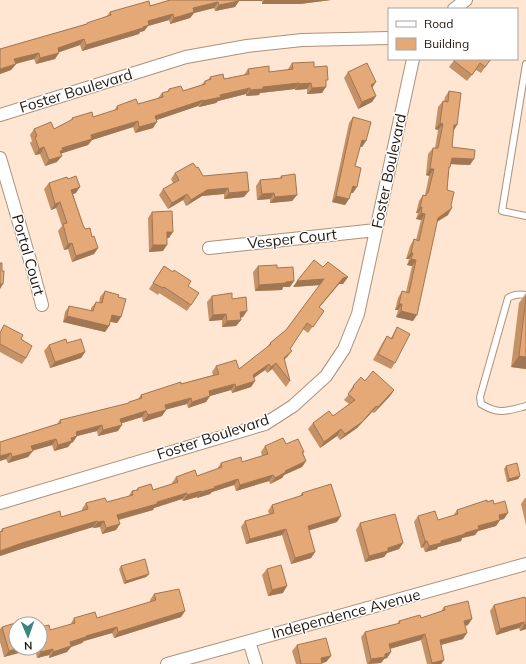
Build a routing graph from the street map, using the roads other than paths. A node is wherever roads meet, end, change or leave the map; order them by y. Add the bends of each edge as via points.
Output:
1 (466, 0) edge
2 (455, 8) edge
3 (388, 38) edge
4 (413, 60) edge
5 (526, 64) edge
6 (0, 115) edge
7 (0, 158) edge
8 (526, 216) edge
9 (376, 230) junction
10 (208, 248) dead end
11 (526, 295) edge
12 (42, 305) dead end
13 (526, 406) edge
14 (0, 503) edge
15 (526, 564) edge
16 (249, 641) junction
17 (167, 664) edge
18 (256, 664) edge

1 - 2 street
3 - 6 street, Foster Boulevard via 302,40 247,46 186,58
4 - 9 street, Foster Boulevard
5 - 8 lane via 502,211
7 - 12 street, Portal Court
9 - 10 street, Vesper Court
9 - 14 street, Foster Boulevard via 358,314 344,349 326,376 293,406 265,424
11 - 13 lane via 518,294 508,298 480,397 481,404 496,411
15 - 16 street, Independence Avenue
16 - 17 street, Independence Avenue
16 - 18 street

